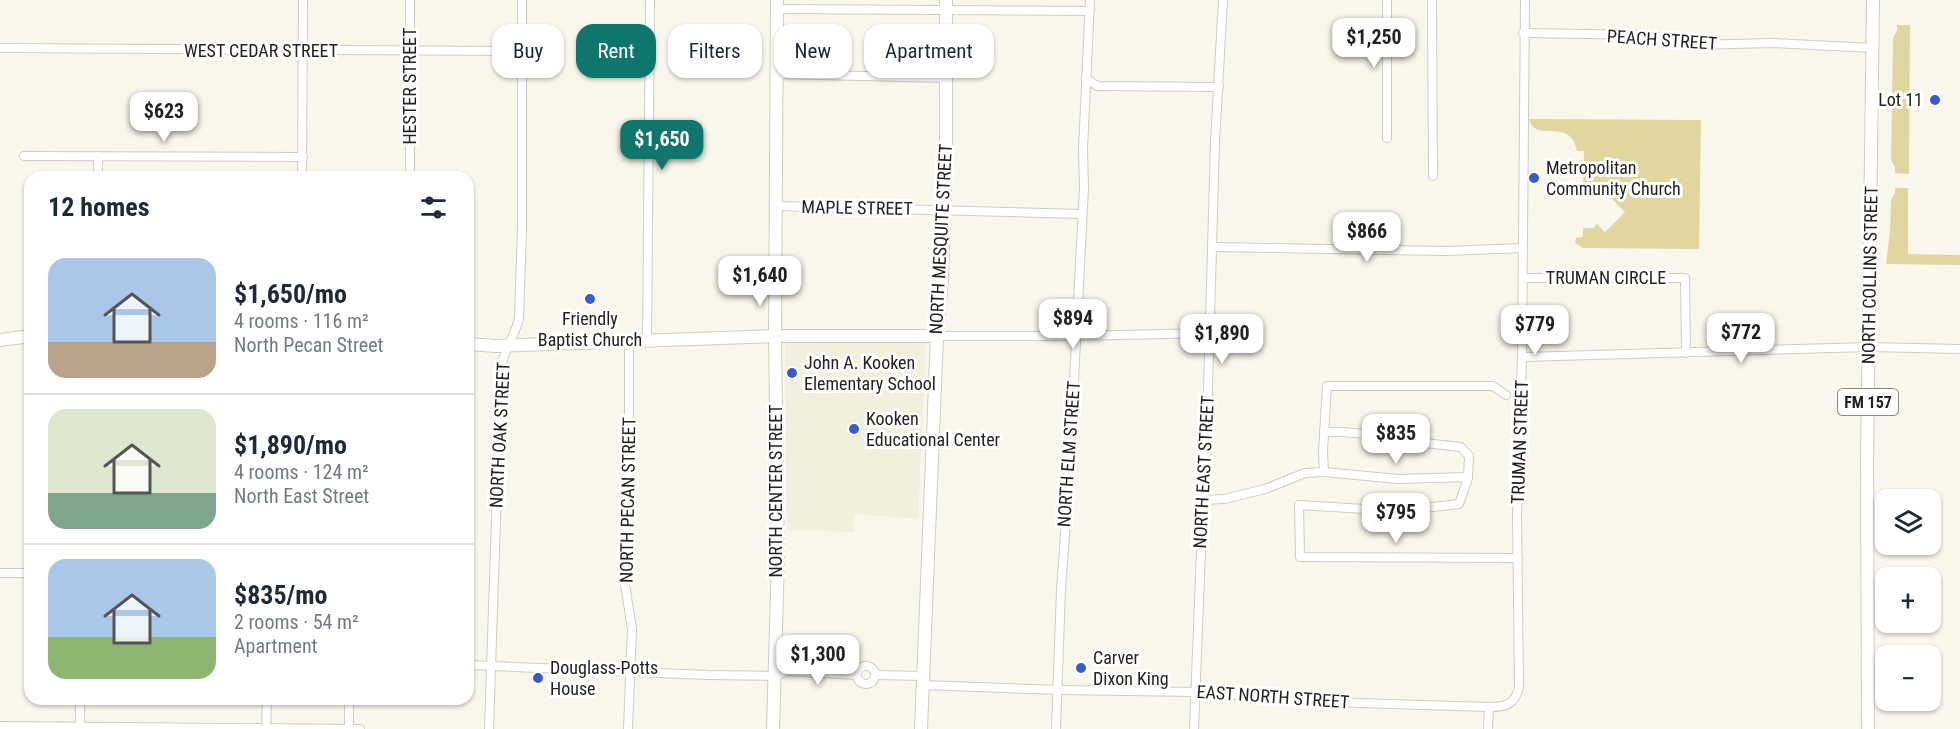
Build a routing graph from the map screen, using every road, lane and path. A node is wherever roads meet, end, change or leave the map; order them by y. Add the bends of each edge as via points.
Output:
1 (303, 0) edge
2 (410, 0) edge
3 (522, 0) edge
4 (651, 0) edge
5 (1090, 0) edge
6 (1223, 0) edge
7 (1387, 0) edge
8 (1432, 0) edge
9 (1525, 0) edge
10 (1874, 0) edge
11 (777, 5) edge
12 (946, 5) edge
13 (1090, 11) junction
14 (522, 24) edge
15 (777, 24) edge
16 (946, 24) edge
17 (1523, 33) junction
18 (0, 48) edge
19 (1873, 48) junction
20 (303, 51) junction
21 (492, 51) edge
22 (410, 52) junction
23 (522, 78) edge
24 (777, 78) edge
25 (946, 78) edge
26 (1086, 78) junction
27 (1219, 87) junction
28 (1387, 138) dead end
29 (24, 156) dead end
30 (98, 156) junction
31 (303, 157) junction
32 (98, 171) edge
33 (302, 171) edge
34 (410, 171) dead end
35 (1433, 176) dead end
36 (776, 206) junction
37 (943, 210) junction
38 (1083, 214) junction
39 (1212, 247) junction
40 (1522, 248) junction
41 (1523, 278) junction
42 (1209, 333) junction
43 (775, 336) junction
44 (936, 336) junction
45 (1076, 336) junction
46 (24, 337) edge
47 (0, 340) edge
48 (629, 342) junction
49 (647, 342) junction
50 (474, 344) edge
51 (508, 344) junction
52 (1869, 347) junction
53 (1960, 349) edge
54 (1686, 353) junction
55 (1522, 357) junction
56 (1506, 395) dead end
57 (1324, 432) junction
58 (1324, 472) junction
59 (1468, 477) junction
60 (1203, 500) junction
61 (1518, 558) junction
62 (0, 573) edge
63 (24, 573) edge
64 (474, 665) edge
65 (491, 666) junction
66 (630, 672) junction
67 (775, 676) junction
68 (924, 681) junction
69 (1059, 690) junction
70 (1195, 692) junction
71 (1513, 702) joint
72 (80, 705) edge
73 (267, 705) edge
74 (349, 705) edge
75 (1489, 707) junction
76 (0, 726) edge
77 (80, 728) edge
78 (266, 729) edge
79 (349, 729) edge
80 (360, 729) edge
81 (489, 729) edge
82 (628, 729) edge
83 (773, 729) edge
84 (921, 729) edge
85 (1056, 729) edge
86 (1194, 729) edge
87 (1488, 729) edge
88 (1868, 729) edge

1 - 20 street
2 - 22 street, HESTER STREET
3 - 14 street, NORTH OAK STREET
4 - 49 street
5 - 13 street, NORTH ELM STREET
6 - 27 street, NORTH EAST STREET
7 - 28 street
8 - 35 street
9 - 17 street, TRUMAN STREET
10 - 19 main road, NORTH COLLINS STREET / FM 157
11 - 12 street
11 - 15 main road, NORTH CENTER STREET
12 - 13 street
12 - 16 main road, NORTH MESQUITE STREET
13 - 26 street, NORTH ELM STREET
17 - 19 street, PEACH STREET via 1650,35 1695,45 1773,43
17 - 40 street, TRUMAN STREET
18 - 20 street, WEST CEDAR STREET
19 - 52 main road, NORTH COLLINS STREET / FM 157
20 - 22 street, WEST CEDAR STREET
20 - 31 street
21 - 22 street, WEST CEDAR STREET
22 - 34 street, HESTER STREET
23 - 51 street, NORTH OAK STREET via 519,318
24 - 36 main road, NORTH CENTER STREET
25 - 37 main road, NORTH MESQUITE STREET
26 - 27 street via 1097,86
26 - 38 street, NORTH ELM STREET
27 - 39 street, NORTH EAST STREET
29 - 30 street
30 - 31 street
30 - 32 street
31 - 33 street
36 - 37 street, MAPLE STREET
36 - 43 main road, NORTH CENTER STREET
37 - 38 street, MAPLE STREET
37 - 44 main road, NORTH MESQUITE STREET
38 - 45 street, NORTH ELM STREET
39 - 40 street via 1446,251
39 - 42 street, NORTH EAST STREET
40 - 41 street, TRUMAN STREET
41 - 54 street, TRUMAN CIRCLE via 1685,278
41 - 55 street, TRUMAN STREET
42 - 45 street
42 - 60 street, NORTH EAST STREET
43 - 44 main road
43 - 49 main road
43 - 67 main road, NORTH CENTER STREET
44 - 45 street
44 - 68 main road, NORTH MESQUITE STREET
45 - 69 street, NORTH ELM STREET
46 - 47 main road
48 - 49 main road
48 - 51 main road
48 - 66 street, NORTH PECAN STREET via 624,578 632,629
50 - 51 main road
51 - 65 street, NORTH OAK STREET via 501,368
52 - 53 street
52 - 54 street
52 - 88 main road, NORTH COLLINS STREET / FM 157
54 - 55 street
55 - 61 street, TRUMAN STREET
56 - 57 street via 1493,386 1328,386
57 - 58 street
57 - 59 street via 1461,447 1469,456
58 - 59 street via 1398,479
58 - 60 street via 1305,473 1265,489 1224,499
59 - 61 street via 1459,504 1398,511 1299,505 1300,557
60 - 70 street, NORTH EAST STREET
61 - 71 street, TRUMAN STREET via 1519,687
62 - 63 street
64 - 65 street
65 - 66 street
65 - 81 street, NORTH OAK STREET
66 - 67 street
66 - 82 street, NORTH PECAN STREET
67 - 68 street, EAST NORTH STREET via 787,671 857,675 865,666 875,675
67 - 83 main road, NORTH CENTER STREET
68 - 69 street, EAST NORTH STREET
68 - 84 main road, NORTH MESQUITE STREET
69 - 70 street, EAST NORTH STREET
69 - 85 street, NORTH ELM STREET
70 - 75 street, EAST NORTH STREET
70 - 86 street, NORTH EAST STREET
71 - 75 street, EAST NORTH STREET via 1504,707
72 - 77 street
73 - 78 street
74 - 79 street
75 - 87 street
76 - 77 street
77 - 78 street
78 - 79 street
79 - 80 street

